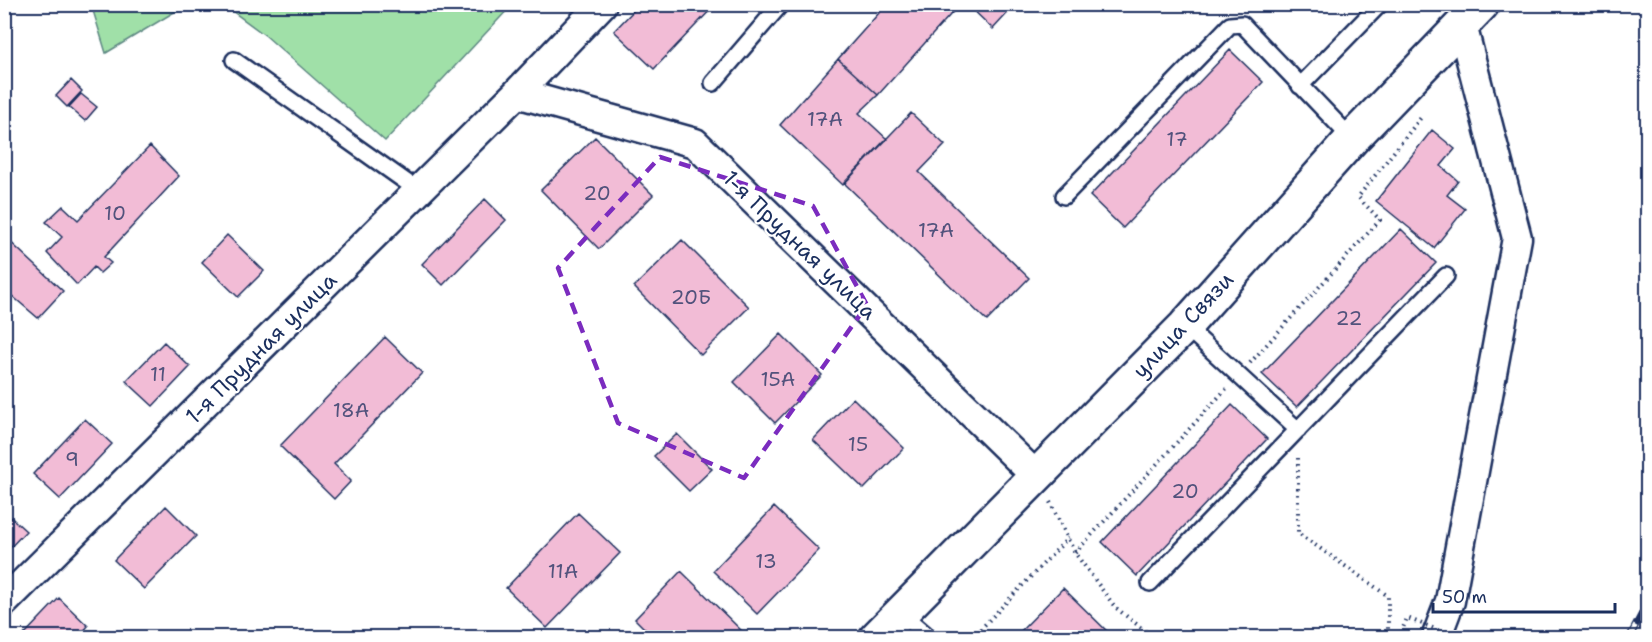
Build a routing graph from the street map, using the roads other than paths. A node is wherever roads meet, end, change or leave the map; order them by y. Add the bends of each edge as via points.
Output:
1 (602, 4) edge
2 (781, 4) edge
3 (1380, 4) edge
4 (1472, 15) edge
5 (234, 60) dead end
6 (713, 83) dead end
7 (1300, 86) junction
8 (517, 93) junction
9 (1352, 139) junction
10 (419, 191) junction
11 (1064, 196) dead end
12 (1446, 276) dead end
13 (1185, 326) junction
14 (1298, 430) junction
15 (1036, 476) junction
16 (1150, 583) dead end
17 (4, 602) edge
18 (901, 613) junction
19 (1442, 636) edge
20 (876, 638) edge
21 (930, 638) edge

1 - 8 street, 1-я Прудная улица
2 - 6 lane
3 - 7 lane
4 - 9 street, улица Связи
4 - 19 street via 1517,238
5 - 10 lane
7 - 9 lane
7 - 11 lane via 1242,24 1230,25
8 - 10 street, 1-я Прудная улица
8 - 15 street, 1-я Прудная улица via 695,143
9 - 13 street, улица Связи
10 - 17 street, 1-я Прудная улица
12 - 14 lane
13 - 14 lane
13 - 15 street, улица Связи
14 - 16 lane
15 - 18 street, улица Связи
18 - 20 street, улица Связи
18 - 21 lane

